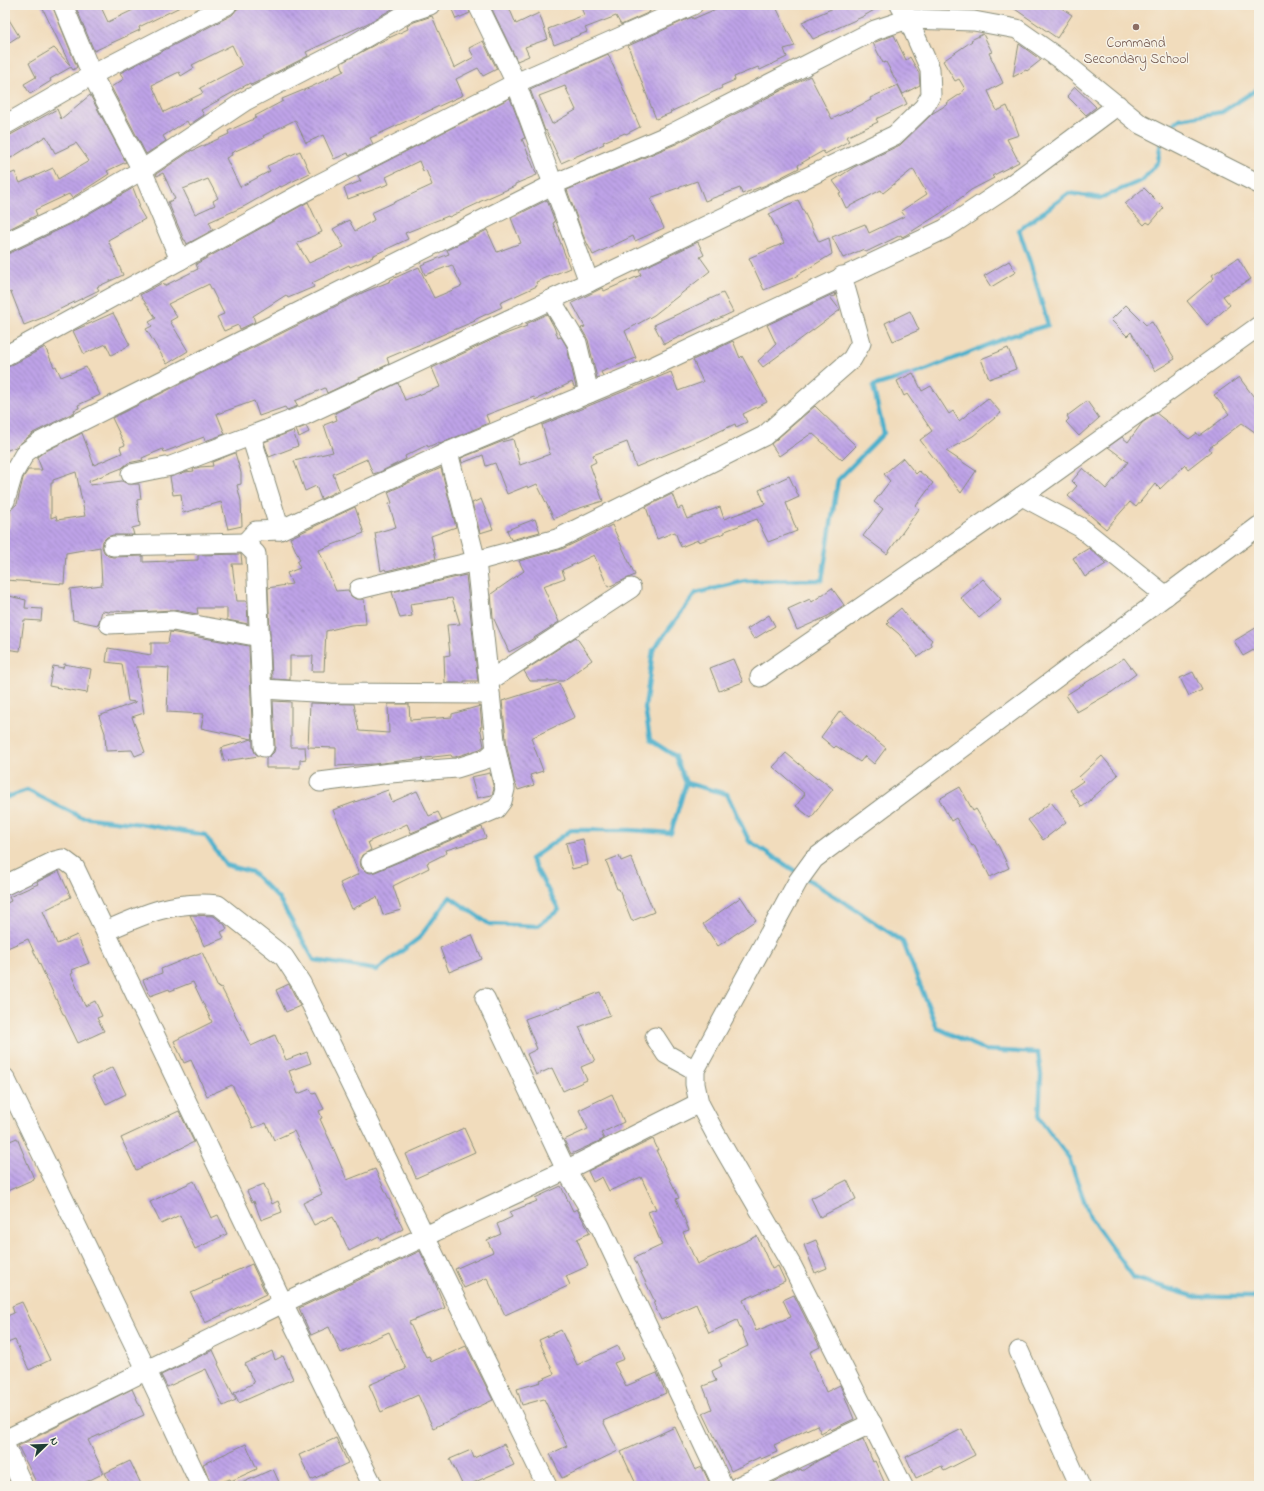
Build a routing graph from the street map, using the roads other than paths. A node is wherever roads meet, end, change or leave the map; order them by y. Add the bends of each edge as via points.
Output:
1 (63, 5) edge
2 (227, 5) edge
3 (430, 5) edge
4 (478, 5) edge
5 (693, 5) edge
6 (904, 12) edge
7 (92, 75) junction
8 (516, 83) junction
9 (1118, 106) junction
10 (5, 125) edge
11 (142, 170) junction
12 (554, 184) junction
13 (1259, 184) edge
14 (5, 243) edge
15 (180, 260) junction
16 (842, 276) junction
17 (589, 282) junction
18 (551, 300) junction
19 (1259, 326) edge
20 (5, 356) edge
21 (589, 393) junction
22 (251, 436) junction
23 (448, 452) junction
24 (131, 474) dead end
25 (1022, 496) junction
26 (5, 501) edge
27 (1259, 526) edge
28 (280, 530) junction
29 (245, 543) junction
30 (113, 546) dead end
31 (476, 561) junction
32 (631, 588) dead end
33 (359, 589) dead end
34 (1166, 596) junction
35 (109, 624) dead end
36 (260, 637) junction
37 (760, 677) dead end
38 (490, 688) junction
39 (263, 689) junction
40 (264, 746) dead end
41 (496, 750) junction
42 (320, 782) dead end
43 (371, 862) dead end
44 (5, 885) edge
45 (106, 931) junction
46 (485, 998) dead end
47 (655, 1037) dead end
48 (695, 1070) junction
49 (5, 1078) edge
50 (699, 1103) junction
51 (566, 1170) junction
52 (425, 1236) junction
53 (283, 1303) junction
54 (1019, 1351) dead end
55 (146, 1369) junction
56 (872, 1423) junction
57 (5, 1440) edge
58 (5, 1446) edge
59 (23, 1486) edge
60 (201, 1486) edge
61 (373, 1486) edge
62 (547, 1486) edge
63 (723, 1486) edge
64 (740, 1486) edge
65 (903, 1486) edge
66 (1080, 1486) edge

1 - 7 street
2 - 7 street
3 - 11 street via 409,12 351,46 245,101
4 - 8 street
5 - 8 street
6 - 9 street via 1017,29 1061,60
6 - 12 street via 875,30 671,134
6 - 17 street via 930,69 930,95 924,108 895,135
7 - 10 street
7 - 11 street
8 - 12 street
8 - 15 street via 315,186
9 - 13 street via 1140,124
9 - 16 street via 1008,187 945,229
11 - 14 street via 68,213
11 - 15 street
12 - 17 street
12 - 26 street via 38,443 25,453 13,474
15 - 20 street
16 - 21 street via 654,366
16 - 31 street via 861,343 852,359 764,436 557,539
17 - 18 street
18 - 21 street via 577,343
18 - 22 street via 305,415
19 - 25 street
21 - 23 street
22 - 24 street via 171,466
22 - 28 street
23 - 28 street
23 - 31 street
25 - 34 street via 1080,527
25 - 37 street
27 - 34 street
28 - 29 street via 256,531
29 - 30 street
29 - 36 street via 256,554
31 - 33 street
31 - 38 street
32 - 38 street
34 - 48 street via 814,859 798,881
35 - 36 street via 173,621
36 - 39 street
38 - 39 street via 330,693
38 - 41 street
39 - 40 street
41 - 42 street via 486,759 457,768
41 - 43 street via 505,789 502,801 496,809
44 - 45 street via 63,859 75,868
45 - 52 street via 140,915 180,904 218,905 284,957 301,983
45 - 53 street
46 - 51 street
47 - 48 street via 666,1054
48 - 50 street via 694,1084
49 - 55 street
50 - 51 street
50 - 56 street via 714,1134 792,1266
51 - 52 street
51 - 63 street via 600,1226
52 - 53 street
52 - 62 street
53 - 55 street
53 - 61 street
54 - 66 street
55 - 57 street
55 - 60 street
56 - 64 street
56 - 65 street
58 - 59 street

